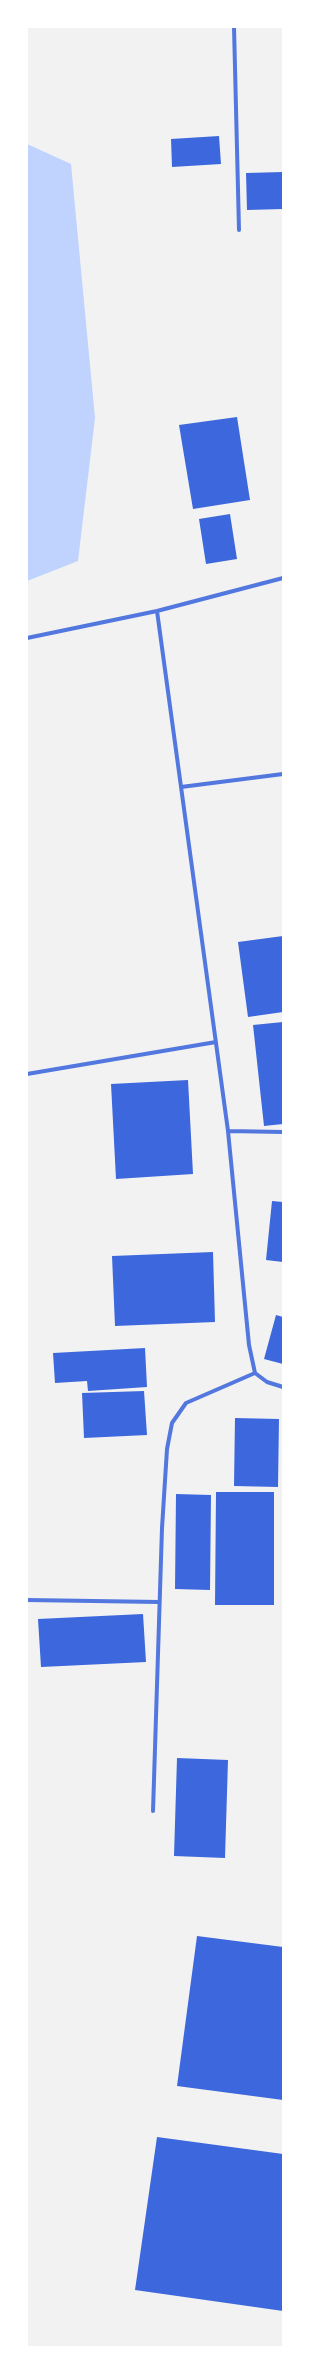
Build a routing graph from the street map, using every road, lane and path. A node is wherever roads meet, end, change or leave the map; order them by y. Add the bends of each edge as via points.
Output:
1 (234, 27) edge
2 (239, 230) dead end
3 (283, 578) edge
4 (157, 611) junction
5 (27, 638) edge
6 (283, 774) edge
7 (181, 787) junction
8 (216, 1042) junction
9 (27, 1074) edge
10 (228, 1131) junction
11 (283, 1132) edge
12 (255, 1373) junction
13 (283, 1387) edge
14 (27, 1600) edge
15 (159, 1602) junction
16 (152, 1811) dead end

1 - 2 street
3 - 4 street
4 - 5 street
4 - 7 street
6 - 7 street
7 - 8 street
8 - 9 street
8 - 10 street
10 - 11 street
10 - 12 street via 249,1345
12 - 13 street via 267,1382
12 - 15 street via 186,1403 172,1423 167,1449
14 - 15 street
15 - 16 street

